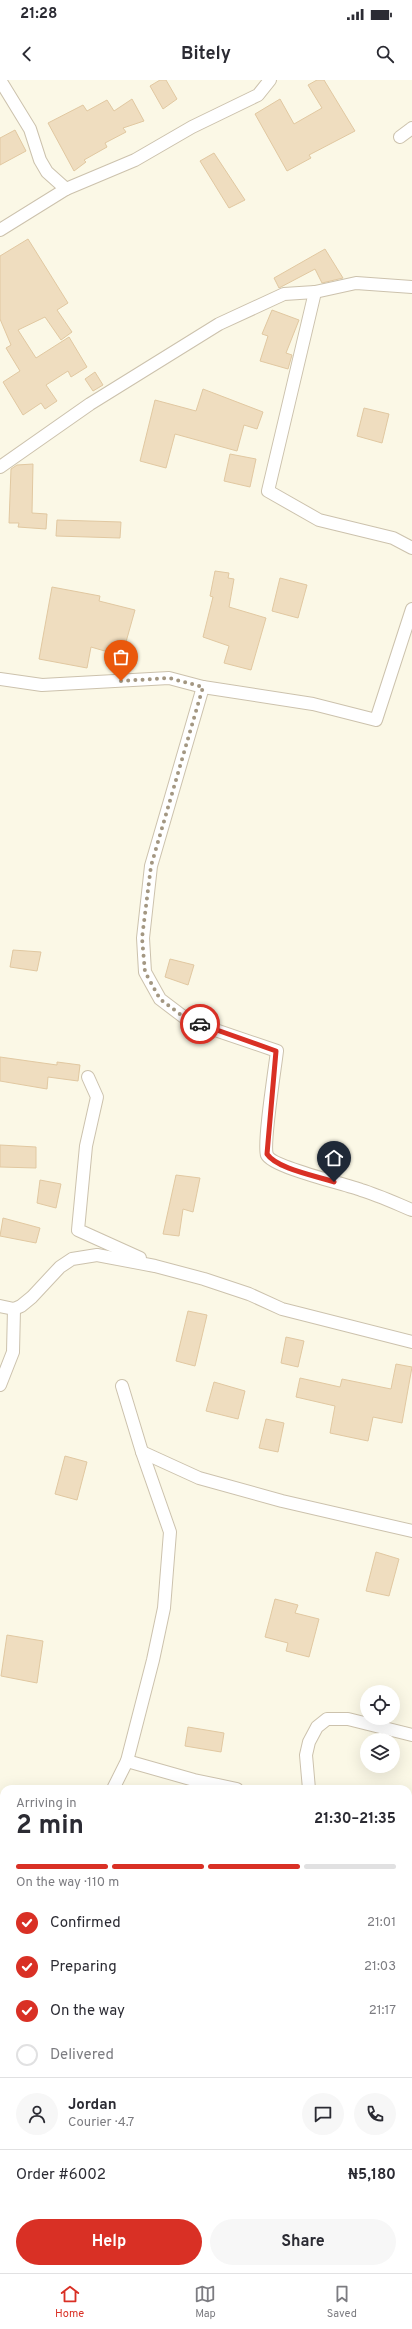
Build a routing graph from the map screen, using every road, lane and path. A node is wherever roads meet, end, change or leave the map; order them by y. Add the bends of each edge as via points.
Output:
1 (0, 80) edge
2 (270, 80) edge
3 (412, 128) edge
4 (400, 137) dead end
5 (66, 189) junction
6 (0, 230) edge
7 (412, 287) edge
8 (315, 292) junction
9 (0, 467) edge
10 (412, 548) edge
11 (412, 609) edge
12 (0, 679) edge
13 (203, 687) junction
14 (88, 1077) dead end
15 (412, 1210) edge
16 (155, 1266) junction
17 (0, 1306) edge
18 (14, 1309) junction
19 (412, 1342) edge
20 (0, 1385) edge
21 (122, 1386) dead end
22 (142, 1452) junction
23 (412, 1531) edge
24 (412, 1735) edge
25 (126, 1761) junction
26 (115, 1785) edge
27 (218, 1785) edge
28 (309, 1785) edge

1 - 5 street via 30,130 47,172
2 - 5 street via 258,95 192,127 135,160
3 - 4 street
5 - 6 street
7 - 8 street via 356,283
8 - 9 street via 284,294 220,324 90,404
8 - 10 street via 268,491 319,520 393,538
11 - 13 street via 376,720 313,704
12 - 13 street via 42,685 169,678
13 - 15 street via 151,866 142,938 145,972 160,999 189,1021 276,1051 267,1138 267,1154 270,1158 294,1170 361,1190
14 - 16 street via 97,1097 86,1146 78,1230
16 - 18 street via 97,1255 72,1259 60,1267 32,1297
16 - 19 street via 250,1294 282,1309
17 - 18 street
18 - 20 street via 13,1352
21 - 22 street
22 - 23 street via 199,1478 282,1501
22 - 25 street via 168,1526 169,1553 164,1608
24 - 28 street via 348,1719 328,1719 317,1727 309,1742 306,1755
25 - 26 street
25 - 27 street

